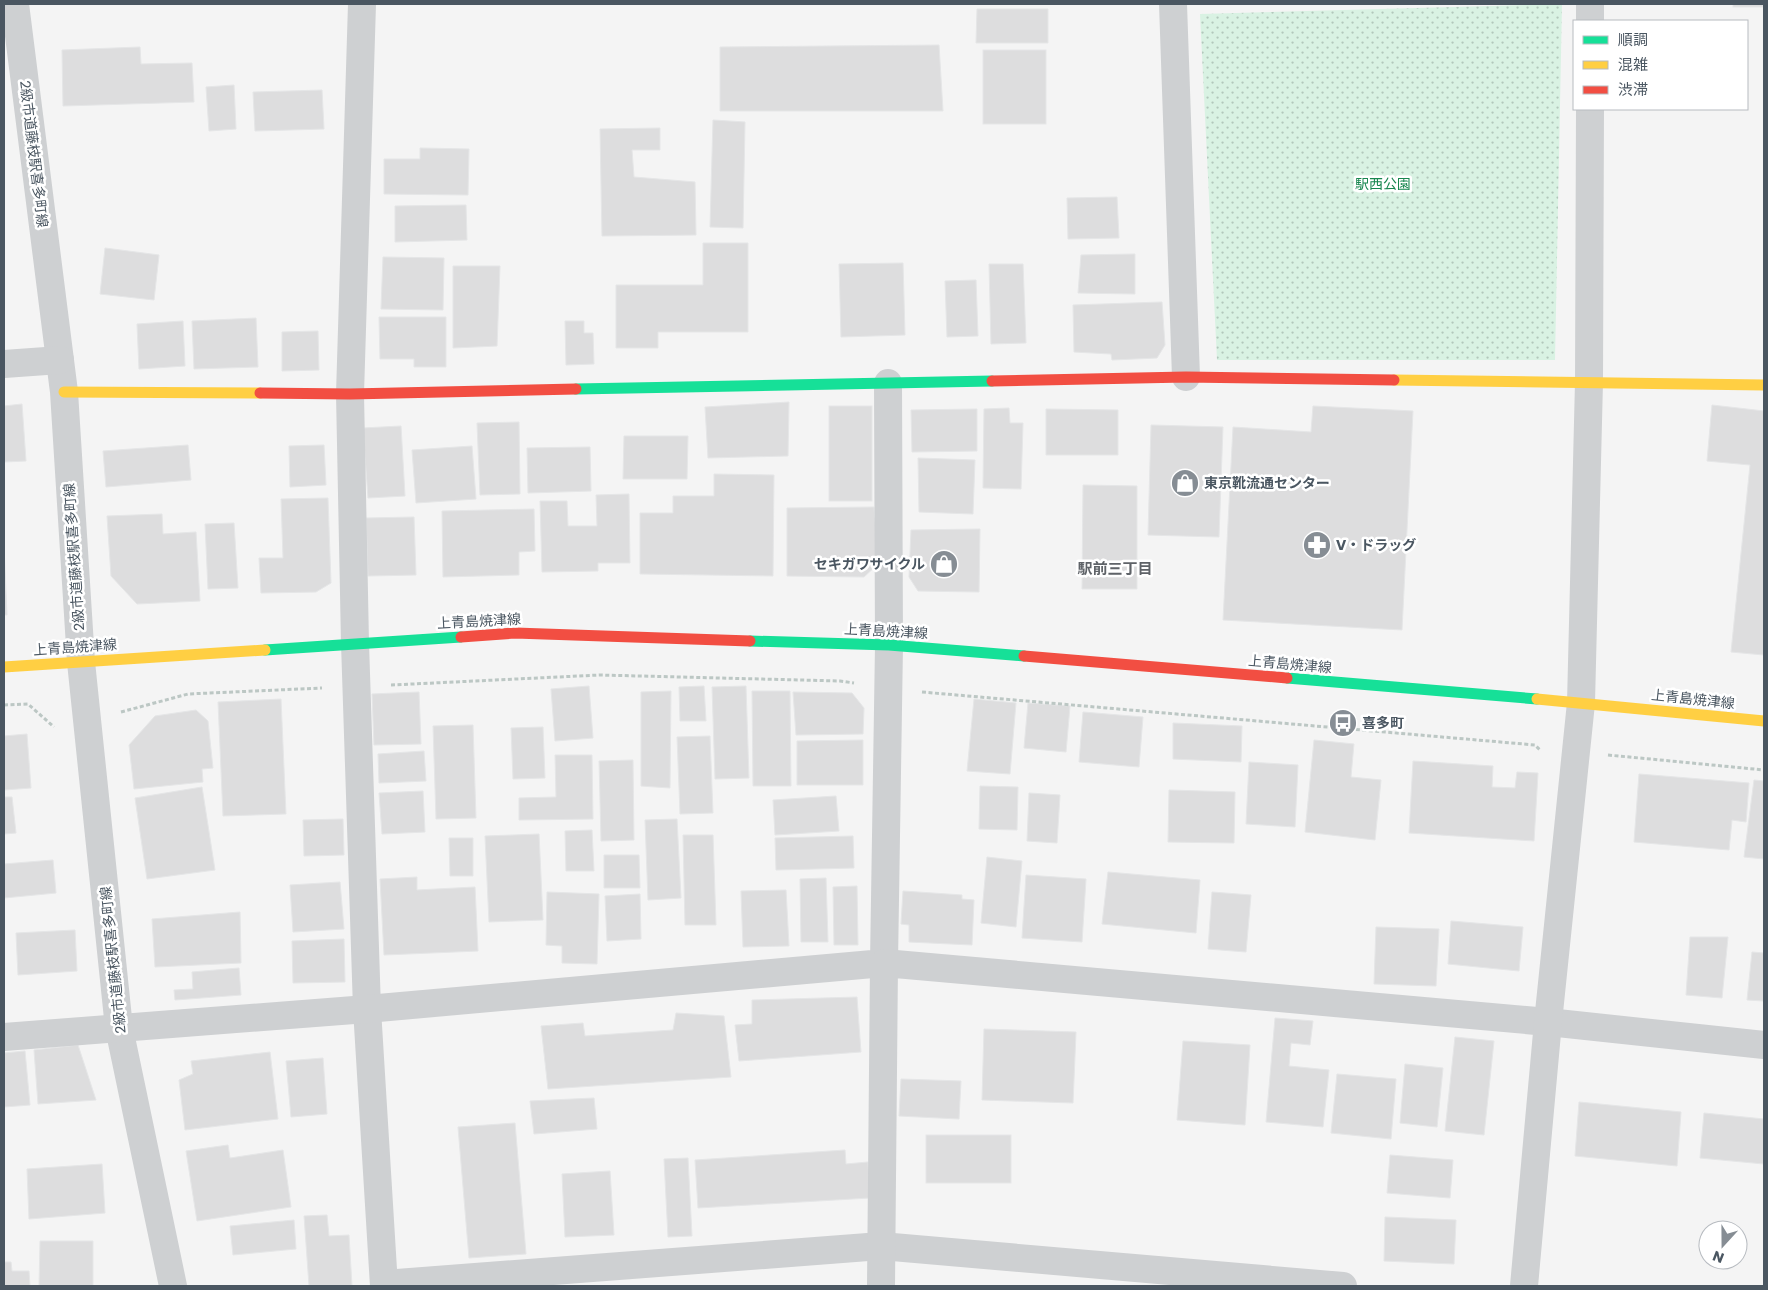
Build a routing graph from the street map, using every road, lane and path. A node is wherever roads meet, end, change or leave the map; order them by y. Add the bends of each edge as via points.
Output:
1 (15, 4) edge
2 (362, 4) edge
3 (1173, 4) edge
4 (1590, 4) edge
5 (1590, 20) edge
6 (1590, 110) edge
7 (60, 360) junction
8 (4, 364) edge
9 (1186, 377) junction
10 (1589, 382) junction
11 (888, 383) junction
12 (1764, 386) edge
13 (64, 392) junction
14 (350, 394) junction
15 (355, 643) junction
16 (890, 645) junction
17 (81, 662) junction
18 (4, 667) edge
19 (356, 686) junction
20 (888, 688) junction
21 (1582, 703) junction
22 (120, 721) dead end
23 (1764, 721) edge
24 (1602, 754) dead end
25 (1548, 757) dead end
26 (1764, 770) edge
27 (884, 962) junction
28 (367, 1009) junction
29 (1548, 1022) junction
30 (119, 1028) junction
31 (4, 1037) edge
32 (1764, 1045) edge
33 (881, 1246) junction
34 (384, 1285) edge
35 (173, 1286) edge
36 (880, 1286) edge
37 (1343, 1286) edge
38 (1524, 1286) edge

1 - 7 street, 2級市道藤枝駅喜多町線
2 - 14 street
3 - 9 street
4 - 5 street
6 - 10 street
7 - 8 street
7 - 13 street, 2級市道藤枝駅喜多町線
9 - 10 main road
9 - 11 main road
10 - 12 main road
10 - 21 street
11 - 14 main road
11 - 16 street
13 - 14 main road
13 - 17 street, 2級市道藤枝駅喜多町線
14 - 15 street
15 - 16 main road, 上青島焼津線 via 515,632
15 - 17 main road, 上青島焼津線
15 - 19 street
16 - 20 street
16 - 21 main road, 上青島焼津線
17 - 18 main road, 上青島焼津線
17 - 30 street, 2級市道藤枝駅喜多町線
19 - 20 path via 600,675 840,681
19 - 22 path via 188,694 121,712
19 - 28 street
20 - 25 path via 1535,744
20 - 27 street
21 - 23 main road, 上青島焼津線
21 - 29 street
24 - 26 path
27 - 28 street
27 - 29 street
27 - 33 street
28 - 30 street
28 - 34 street
29 - 32 street
29 - 38 street
30 - 31 street
30 - 35 street, 2級市道藤枝駅喜多町線
33 - 34 street
33 - 36 street
33 - 37 street

